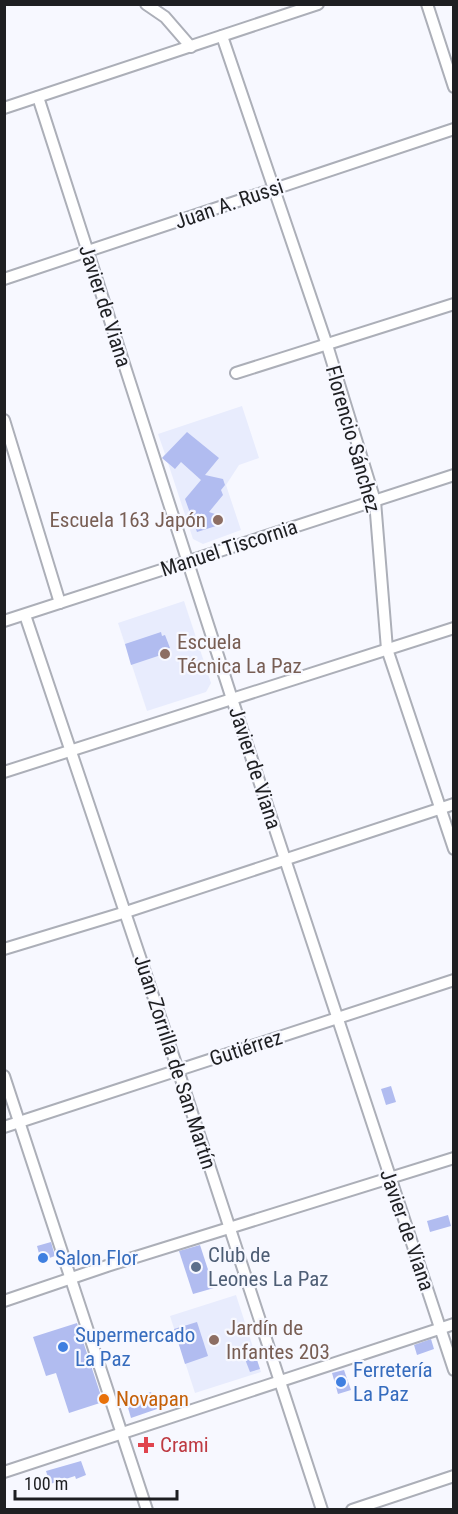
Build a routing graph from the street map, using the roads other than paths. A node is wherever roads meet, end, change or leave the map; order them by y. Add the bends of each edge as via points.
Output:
1 (146, 4) edge
2 (318, 4) edge
3 (427, 4) edge
4 (222, 36) junction
5 (191, 47) junction
6 (453, 87) edge
7 (38, 97) junction
8 (4, 108) edge
9 (453, 129) edge
10 (274, 189) junction
11 (88, 251) junction
12 (4, 279) edge
13 (453, 304) edge
14 (327, 345) junction
15 (236, 373) dead end
16 (4, 420) edge
17 (453, 475) edge
18 (375, 501) junction
19 (188, 562) junction
20 (60, 603) junction
21 (25, 615) junction
22 (4, 621) edge
23 (453, 628) edge
24 (387, 649) junction
25 (232, 699) junction
26 (71, 749) junction
27 (4, 772) edge
28 (453, 804) edge
29 (440, 808) junction
30 (453, 849) edge
31 (285, 859) junction
32 (126, 912) junction
33 (4, 950) edge
34 (453, 980) edge
35 (337, 1018) junction
36 (178, 1070) junction
37 (4, 1076) edge
38 (20, 1122) junction
39 (4, 1127) edge
40 (453, 1158) edge
41 (389, 1179) junction
42 (230, 1228) junction
43 (71, 1279) junction
44 (4, 1301) edge
45 (453, 1324) edge
46 (440, 1328) junction
47 (453, 1370) edge
48 (280, 1381) junction
49 (123, 1433) junction
50 (4, 1472) edge
51 (453, 1476) edge
52 (147, 1509) edge
53 (322, 1509) edge
54 (352, 1509) edge

1 - 5 street via 165,16
2 - 4 street
3 - 6 street
4 - 5 street
4 - 10 street, Florencio Sánchez
5 - 7 street
7 - 8 street
7 - 11 street, Javier de Viana
9 - 10 street, Juan A. Russi
10 - 11 street, Juan A. Russi
10 - 14 street, Florencio Sánchez
11 - 12 street, Juan A. Russi
11 - 19 street, Javier de Viana
13 - 14 street
14 - 15 street
14 - 18 street, Florencio Sánchez
16 - 20 street
17 - 18 street, Manuel Tiscornia
18 - 19 street, Manuel Tiscornia
18 - 24 street, Florencio Sánchez
19 - 20 street, Manuel Tiscornia
19 - 25 street, Javier de Viana
20 - 21 street, Manuel Tiscornia
21 - 22 street, Manuel Tiscornia
21 - 26 street, Juan Zorrilla de San Martín
23 - 24 street
24 - 25 street
24 - 29 street, Florencio Sánchez
25 - 26 street
25 - 31 street, Javier de Viana
26 - 27 street
26 - 32 street, Juan Zorrilla de San Martín
28 - 29 street
29 - 30 street, Florencio Sánchez
29 - 31 street
31 - 32 street
31 - 35 street, Javier de Viana
32 - 33 street
32 - 36 street, Juan Zorrilla de San Martín
34 - 35 street, Gutiérrez
35 - 36 street, Gutiérrez
35 - 41 street, Javier de Viana
36 - 38 street, Gutiérrez
36 - 42 street, Juan Zorrilla de San Martín
37 - 38 street
38 - 39 street, Gutiérrez
38 - 43 street
40 - 41 street
41 - 42 street
41 - 46 street, Javier de Viana
42 - 43 street
42 - 48 street, Juan Zorrilla de San Martín
43 - 44 street
43 - 49 street
45 - 46 street
46 - 47 street, Javier de Viana
46 - 48 street
48 - 49 street
48 - 53 street, Juan Zorrilla de San Martín
49 - 50 street
49 - 52 street
51 - 54 street

